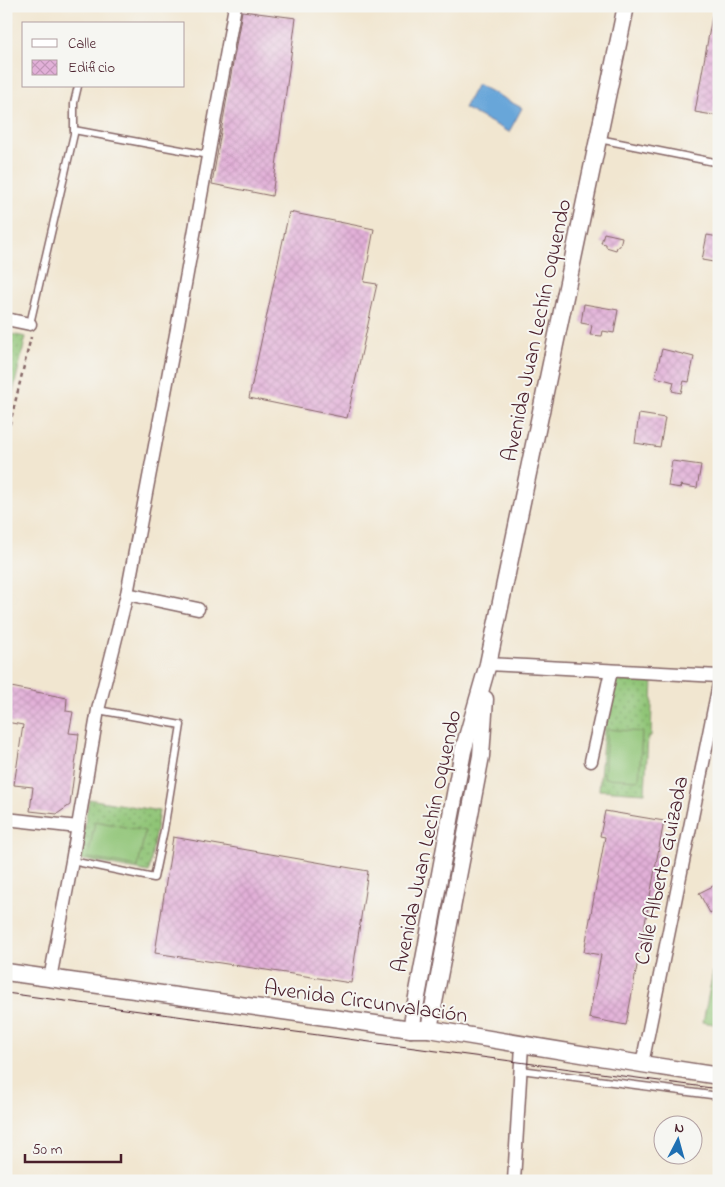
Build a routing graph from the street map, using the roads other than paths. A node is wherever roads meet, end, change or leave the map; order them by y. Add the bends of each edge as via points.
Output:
1 (235, 6) edge
2 (626, 6) edge
3 (78, 88) edge
4 (74, 130) junction
5 (598, 139) junction
6 (208, 155) junction
7 (719, 163) edge
8 (6, 319) edge
9 (30, 324) joint
10 (126, 594) junction
11 (198, 609) dead end
12 (488, 664) junction
13 (611, 671) junction
14 (719, 676) edge
15 (719, 684) edge
16 (98, 710) junction
17 (591, 761) dead end
18 (6, 819) edge
19 (78, 827) junction
20 (72, 861) junction
21 (6, 972) edge
22 (50, 979) junction
23 (411, 1029) junction
24 (429, 1029) junction
25 (522, 1045) junction
26 (642, 1064) junction
27 (521, 1070) junction
28 (719, 1076) edge
29 (719, 1096) edge
30 (514, 1181) edge

1 - 6 street
2 - 5 street, Avenida Juan Lechín Oquendo
3 - 4 lane
4 - 6 lane
4 - 9 lane
5 - 7 lane
5 - 12 street, Avenida Juan Lechín Oquendo
6 - 10 street
8 - 9 street
10 - 11 street
10 - 16 street
12 - 13 street
12 - 23 street, Avenida Juan Lechín Oquendo via 463,751
12 - 24 street, Avenida Juan Lechín Oquendo via 481,756
13 - 14 street
13 - 17 street
15 - 26 street, Calle Alberto Guizada
16 - 19 street
16 - 20 lane via 181,725 164,830 154,878
18 - 19 street
19 - 20 street
20 - 22 street
21 - 22 street, Avenida Circunvalación
22 - 23 street, Avenida Circunvalación
23 - 24 street, Avenida Circunvalación
24 - 25 street, Avenida Circunvalación
25 - 26 street, Avenida Circunvalación
25 - 27 street
26 - 28 street, Avenida Circunvalación
27 - 29 lane
27 - 30 street

